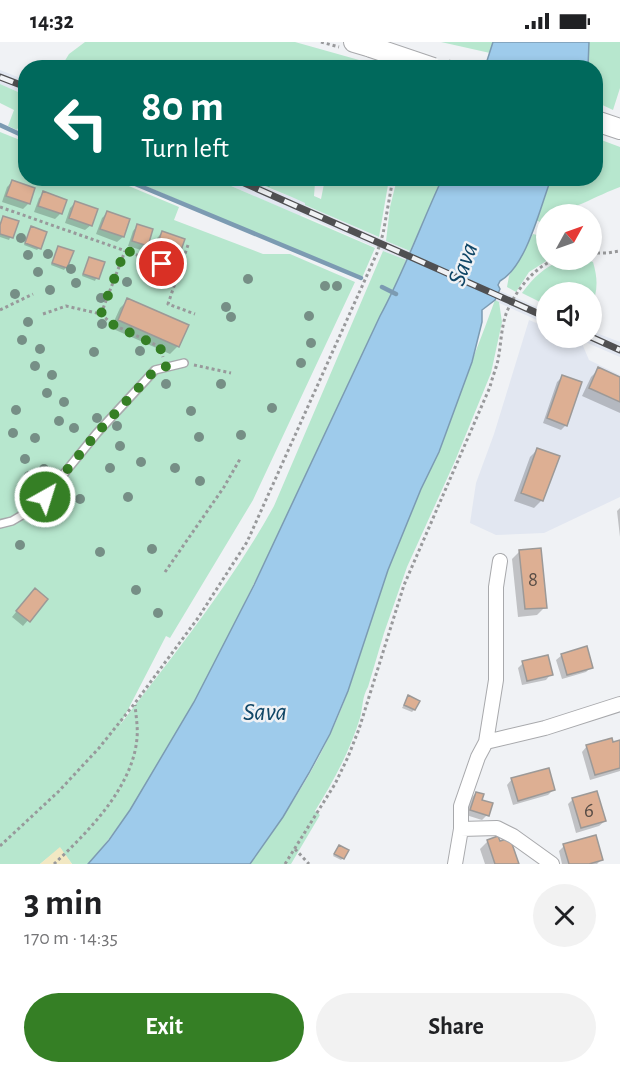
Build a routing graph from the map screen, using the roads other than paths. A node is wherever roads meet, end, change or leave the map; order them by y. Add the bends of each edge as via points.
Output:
1 (363, 45) edge
2 (409, 60) edge
3 (603, 123) edge
4 (620, 129) edge
5 (184, 363) road end
6 (0, 524) edge
7 (500, 561) dead end
8 (620, 704) edge
9 (486, 742) junction
10 (461, 829) junction
11 (455, 864) edge
12 (552, 864) edge

1 - 2 main road, bridge
3 - 4 main road
5 - 6 lane via 155,370 45,497 29,511
7 - 9 street via 496,587 496,680
8 - 9 street
9 - 10 street via 461,806
10 - 11 street
10 - 12 street via 497,828

